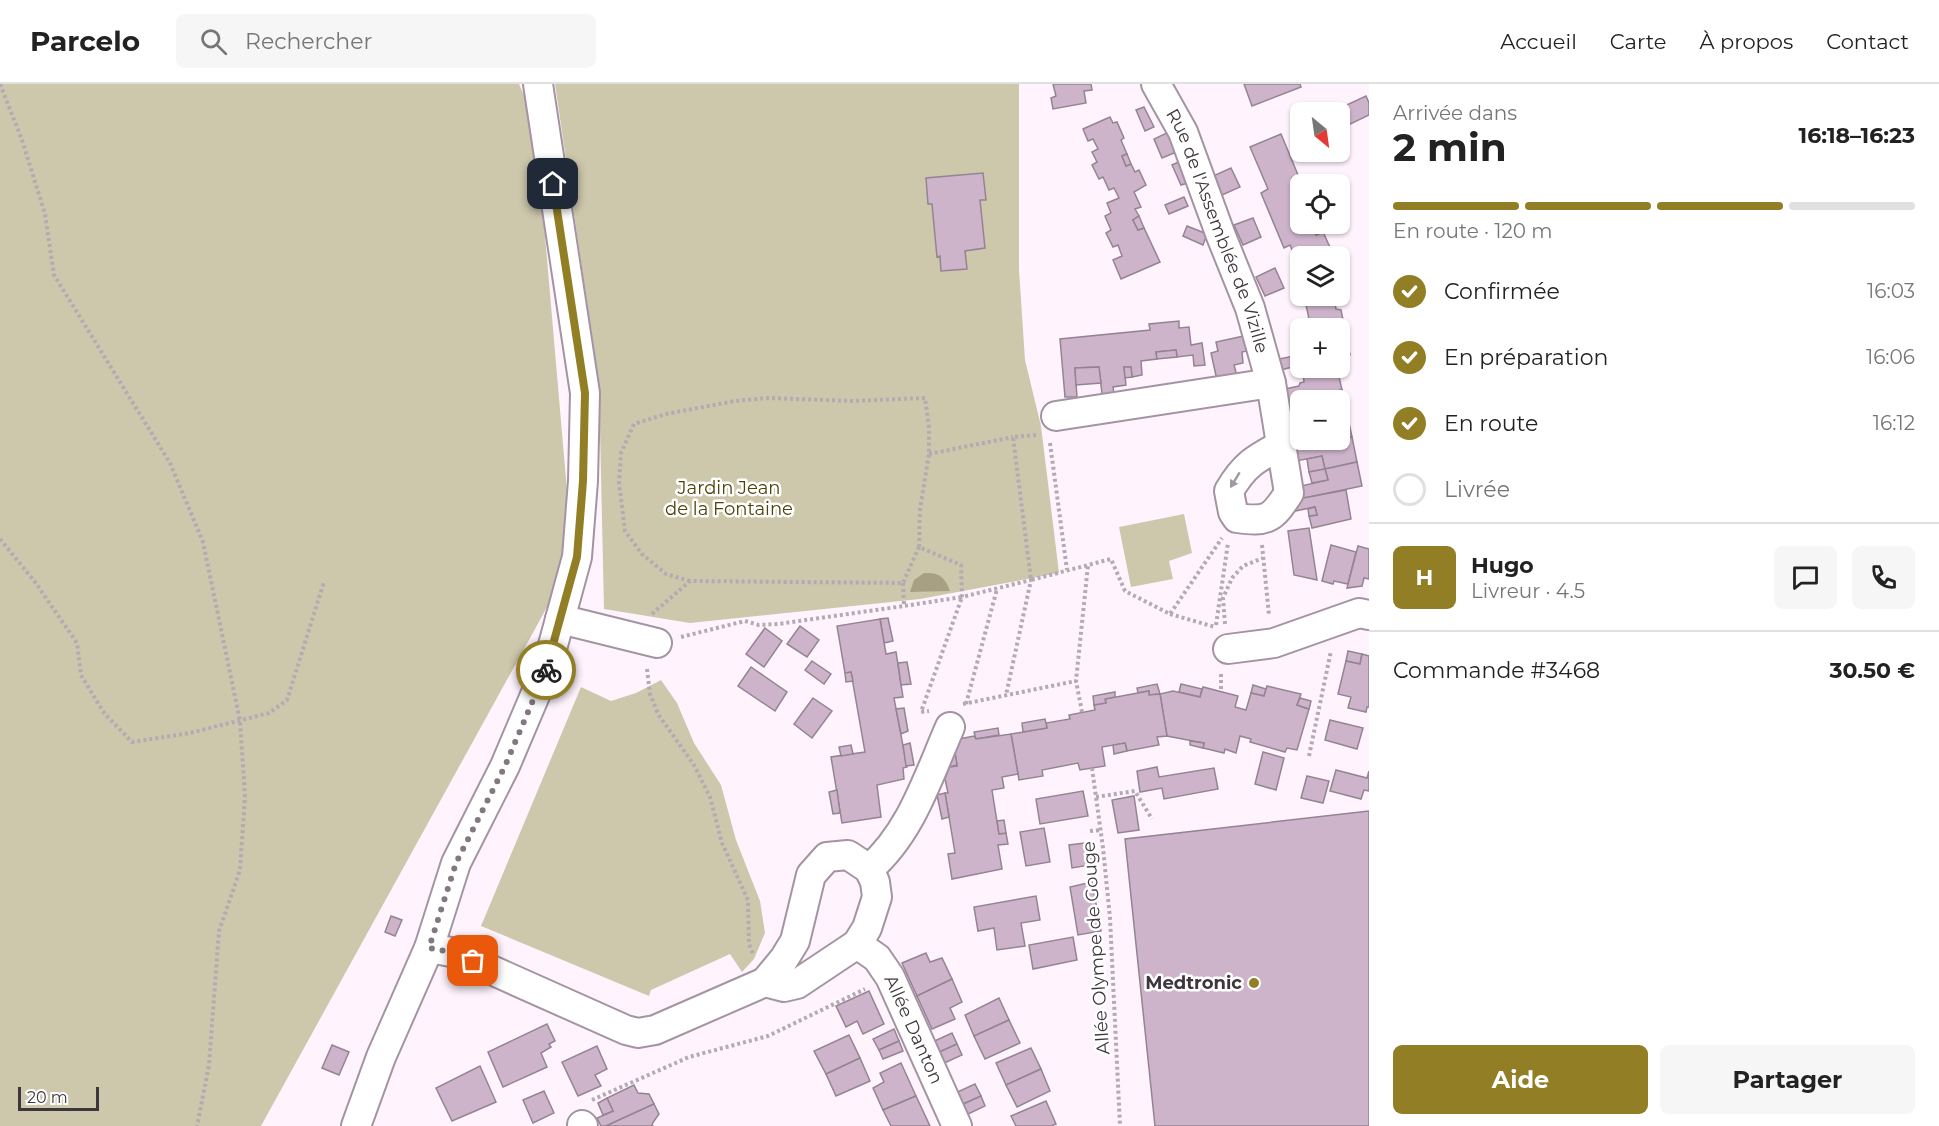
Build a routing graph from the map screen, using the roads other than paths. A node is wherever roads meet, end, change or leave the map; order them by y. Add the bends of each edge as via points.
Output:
1 (537, 84) edge
2 (1156, 84) edge
3 (1270, 383) junction
4 (1049, 428) road end
5 (1281, 445) junction
6 (1369, 615) edge
7 (560, 619) junction
8 (1222, 638) road end
9 (646, 640) road end
10 (946, 714) road end
11 (869, 869) junction
12 (857, 944) junction
13 (429, 948) junction
14 (765, 982) junction
15 (356, 1126) edge
16 (957, 1126) edge

1 - 7 street via 585,393 577,557
2 - 3 street, Rue de l'Assemblée de Vizille via 1183,132 1250,308
3 - 4 street
3 - 5 street, Rue de l'Assemblée de Vizille
5 -> 5 street, Rue de l'Assemblée de Vizille via 1240,472 1229,491 1233,512 1242,522 1276,512 1288,493
6 - 8 street via 1359,613 1274,643
7 - 9 street
7 - 13 street via 547,667 505,766 456,863
10 - 11 street via 909,821
11 - 12 street via 877,897
11 - 14 street via 848,855 827,857 811,875 795,941
12 - 14 street via 797,984 784,987
12 - 16 street, Allée Danton via 877,958 890,977
13 - 14 street via 451,952 638,1033 655,1030
13 - 15 street via 381,1057

